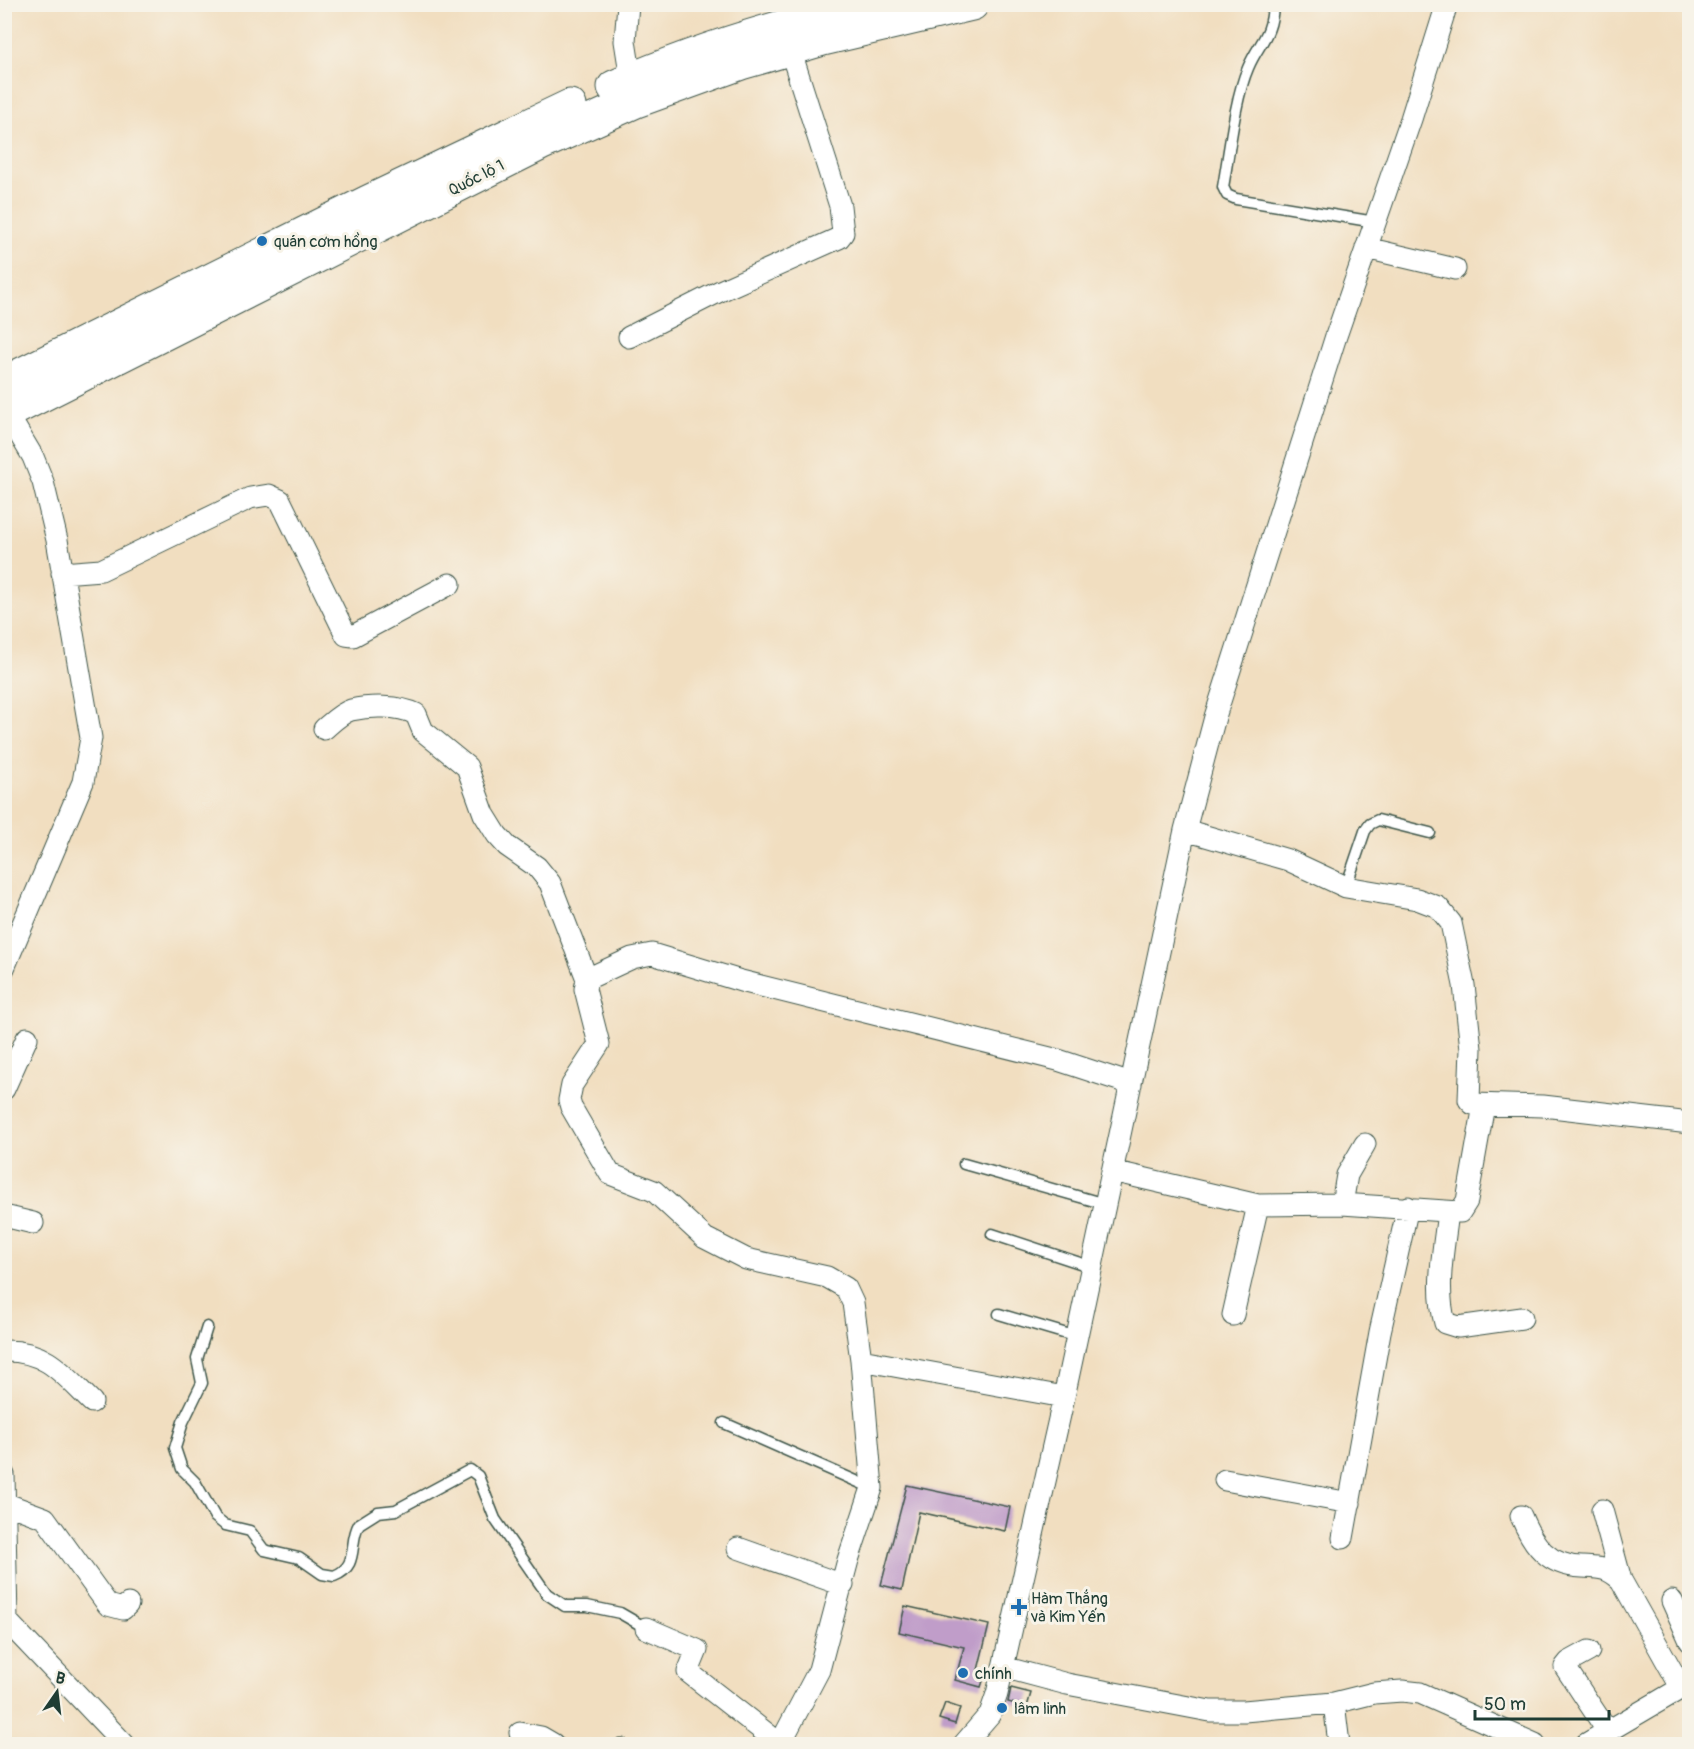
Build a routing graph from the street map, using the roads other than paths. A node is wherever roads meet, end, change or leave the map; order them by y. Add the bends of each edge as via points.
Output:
1 (628, 4) edge
2 (972, 4) edge
3 (1273, 4) edge
4 (1447, 4) edge
5 (854, 6) edge
6 (790, 49) junction
7 (631, 79) junction
8 (1375, 222) junction
9 (1366, 248) junction
10 (1455, 269) dead end
11 (629, 337) dead end
12 (5, 405) edge
13 (62, 573) junction
14 (450, 584) dead end
15 (324, 729) dead end
16 (1185, 830) junction
17 (1430, 833) dead end
18 (1346, 887) junction
19 (7, 955) edge
20 (587, 979) junction
21 (27, 1038) dead end
22 (1131, 1084) junction
23 (4, 1089) edge
24 (1484, 1105) junction
25 (1689, 1123) edge
26 (1365, 1144) dead end
27 (964, 1164) dead end
28 (1112, 1171) junction
29 (1105, 1204) junction
30 (1342, 1204) junction
31 (1258, 1205) junction
32 (1408, 1207) junction
33 (1448, 1212) junction
34 (4, 1216) edge
35 (33, 1223) dead end
36 (992, 1234) dead end
37 (1092, 1267) junction
38 (999, 1314) dead end
39 (1233, 1314) dead end
40 (1522, 1318) dead end
41 (207, 1327) dead end
42 (1077, 1337) junction
43 (4, 1351) edge
44 (861, 1360) junction
45 (1064, 1397) junction
46 (92, 1402) dead end
47 (724, 1423) dead end
48 (4, 1475) edge
49 (1225, 1480) dead end
50 (872, 1488) junction
51 (1350, 1503) junction
52 (7, 1504) junction
53 (1602, 1510) dead end
54 (1521, 1516) dead end
55 (1343, 1538) dead end
56 (738, 1548) dead end
57 (1621, 1580) junction
58 (843, 1586) junction
59 (1672, 1601) dead end
60 (128, 1604) dead end
61 (646, 1628) joint
62 (1689, 1641) edge
63 (1589, 1651) dead end
64 (1003, 1667) junction
65 (1685, 1685) edge
66 (1334, 1703) junction
67 (1608, 1732) junction
68 (520, 1733) dead end
69 (124, 1744) edge
70 (553, 1744) edge
71 (964, 1744) edge
72 (1339, 1744) edge
73 (1535, 1744) edge
74 (1586, 1744) edge

1 - 7 street via 625,40
2 - 6 highway, Quốc lộ 1
3 - 8 lane via 1267,38 1247,69 1223,187 1227,195 1236,199
4 - 8 street
5 - 7 highway, Quốc lộ 1 via 675,60
6 - 11 street via 840,206 843,233
6 - 12 highway, Quốc lộ 1 via 685,82 564,133
7 - 12 highway, Quốc lộ 1 via 513,131
8 - 9 street
9 - 10 street
9 - 16 street via 1221,695
12 - 13 street via 43,482
13 - 14 street via 101,570 250,498 269,495 280,500 346,635 353,636
13 - 19 street via 91,748 83,782
15 - 20 street via 349,711 387,707 416,714 423,731 467,767 484,814 497,835 550,883
16 - 18 street via 1288,860
16 - 22 street
17 - 18 lane via 1378,820 1370,824
18 - 24 street via 1428,902 1446,914 1465,996 1471,1049 1469,1100
20 - 22 street via 632,958 652,954 741,981 1058,1060
20 - 44 street via 585,989 599,1044 572,1085 569,1100 610,1174 654,1191 705,1238 740,1256 814,1273 846,1288 853,1303
21 - 23 street
22 - 28 street
24 - 25 street via 1543,1106
24 - 33 street via 1467,1201 1460,1212
26 - 30 street via 1347,1175
27 - 29 lane
28 - 29 street
28 - 31 street
29 - 37 street
30 - 31 street
30 - 32 street
31 - 39 street
32 - 33 street
32 - 51 street via 1380,1332
33 - 40 street via 1440,1286 1445,1323 1458,1328
34 - 35 street
36 - 37 lane
37 - 42 street
38 - 42 lane
41 - 61 lane via 197,1359 202,1383 183,1422 176,1448 184,1474 195,1482 214,1517 225,1525 250,1531 264,1550 299,1558 322,1574 334,1576 347,1569 352,1560 359,1524 378,1512 396,1510 470,1470 478,1476 495,1519 547,1594 565,1606 620,1613
42 - 45 street
43 - 46 street via 23,1352 51,1362
44 - 45 street
44 - 50 street
45 - 64 street
47 - 50 lane
48 - 52 street
49 - 51 street
50 - 58 street
51 - 55 street
52 - 60 street via 45,1518 108,1605 123,1609
52 - 69 street via 7,1621
53 - 57 street
54 - 57 street via 1530,1539 1557,1563 1610,1570
56 - 58 street
57 - 65 street
58 - 61 street via 815,1680 780,1744 688,1672 697,1650
59 - 62 street
63 - 67 street via 1565,1667
64 - 66 street via 1059,1683 1210,1711
64 - 71 street via 990,1714
65 - 67 street
66 - 72 street
66 - 73 street via 1374,1693 1420,1693
67 - 74 street
68 - 70 street

